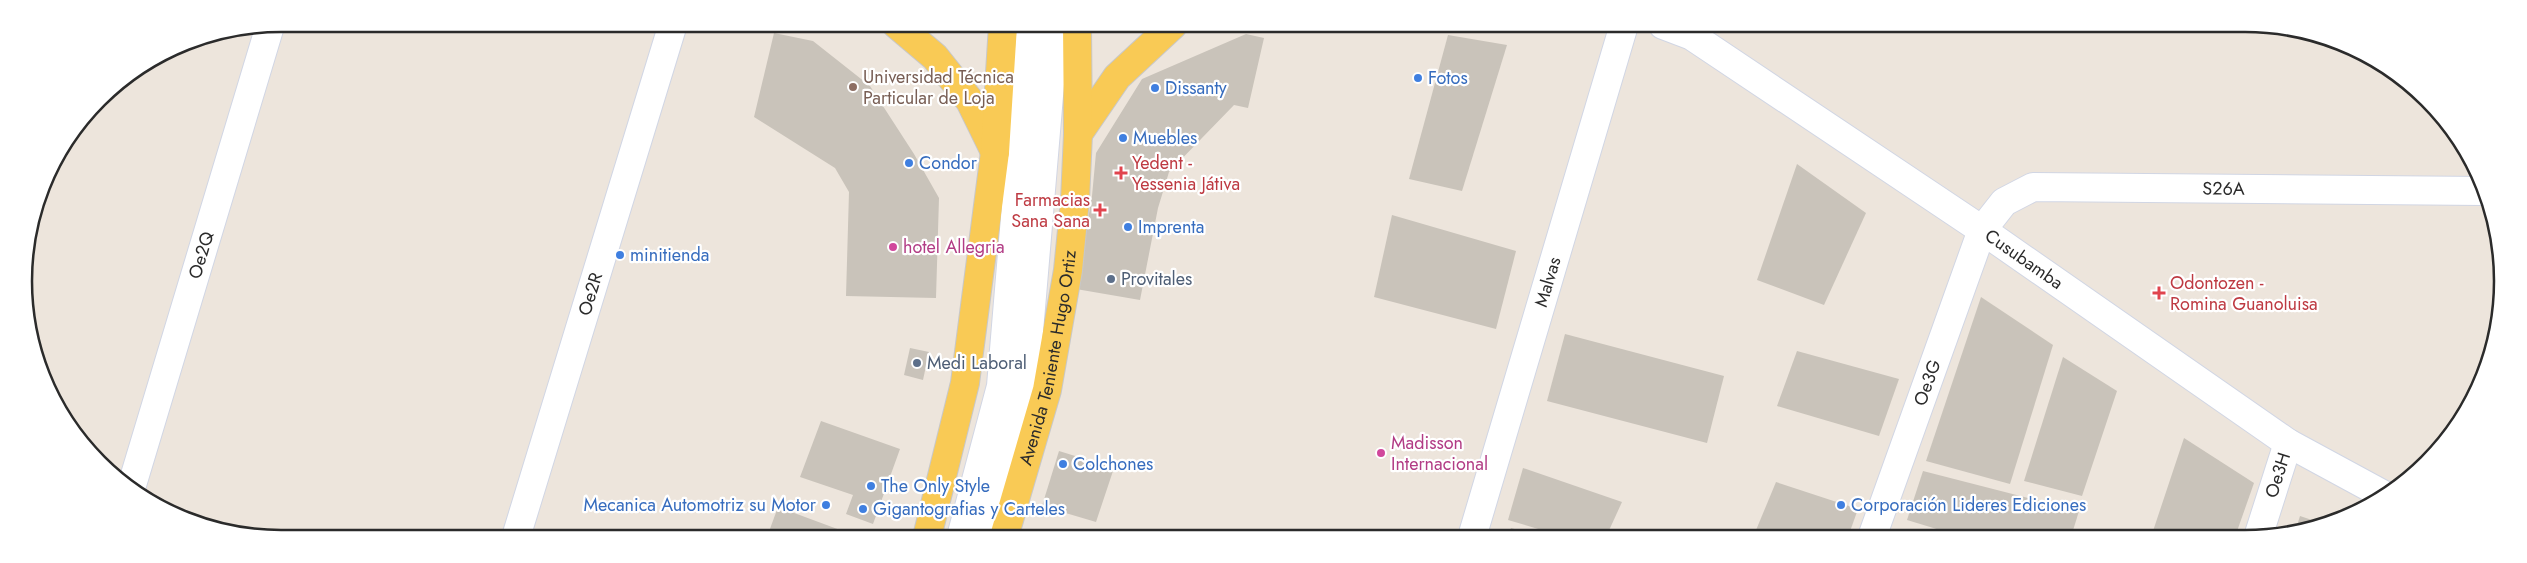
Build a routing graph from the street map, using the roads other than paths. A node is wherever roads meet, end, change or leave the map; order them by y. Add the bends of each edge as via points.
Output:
1 (268, 33) edge
2 (670, 33) edge
3 (907, 33) edge
4 (1002, 33) edge
5 (1030, 33) edge
6 (1054, 33) edge
7 (1077, 33) edge
8 (1164, 33) edge
9 (1622, 33) edge
10 (1698, 33) edge
11 (1078, 134) junction
12 (995, 152) junction
13 (2478, 191) edge
14 (1982, 230) junction
15 (2288, 443) junction
16 (133, 481) edge
17 (2379, 492) edge
18 (518, 530) edge
19 (929, 530) edge
20 (963, 530) edge
21 (988, 530) edge
22 (1006, 530) edge
23 (1474, 530) edge
24 (1875, 530) edge
25 (2260, 530) edge

1 - 16 street, Oe2Q
2 - 18 street, Oe2R
3 - 12 main road via 935,57 970,101
4 - 12 main road
5 - 20 street via 1001,386
6 - 21 street via 1024,390
7 - 11 main road, Avenida Teniente Hugo Ortiz
8 - 11 main road via 1117,77
9 - 23 street, Malvas
10 - 14 street, Cusubamba
11 - 22 main road, Avenida Teniente Hugo Ortiz via 1068,270 1047,390
12 - 19 main road via 965,383
13 - 14 street, S26A via 2033,187 2004,202
14 - 15 street, Cusubamba
14 - 24 street, Oe3G
15 - 17 street, Cusubamba
15 - 25 street, Oe3H

